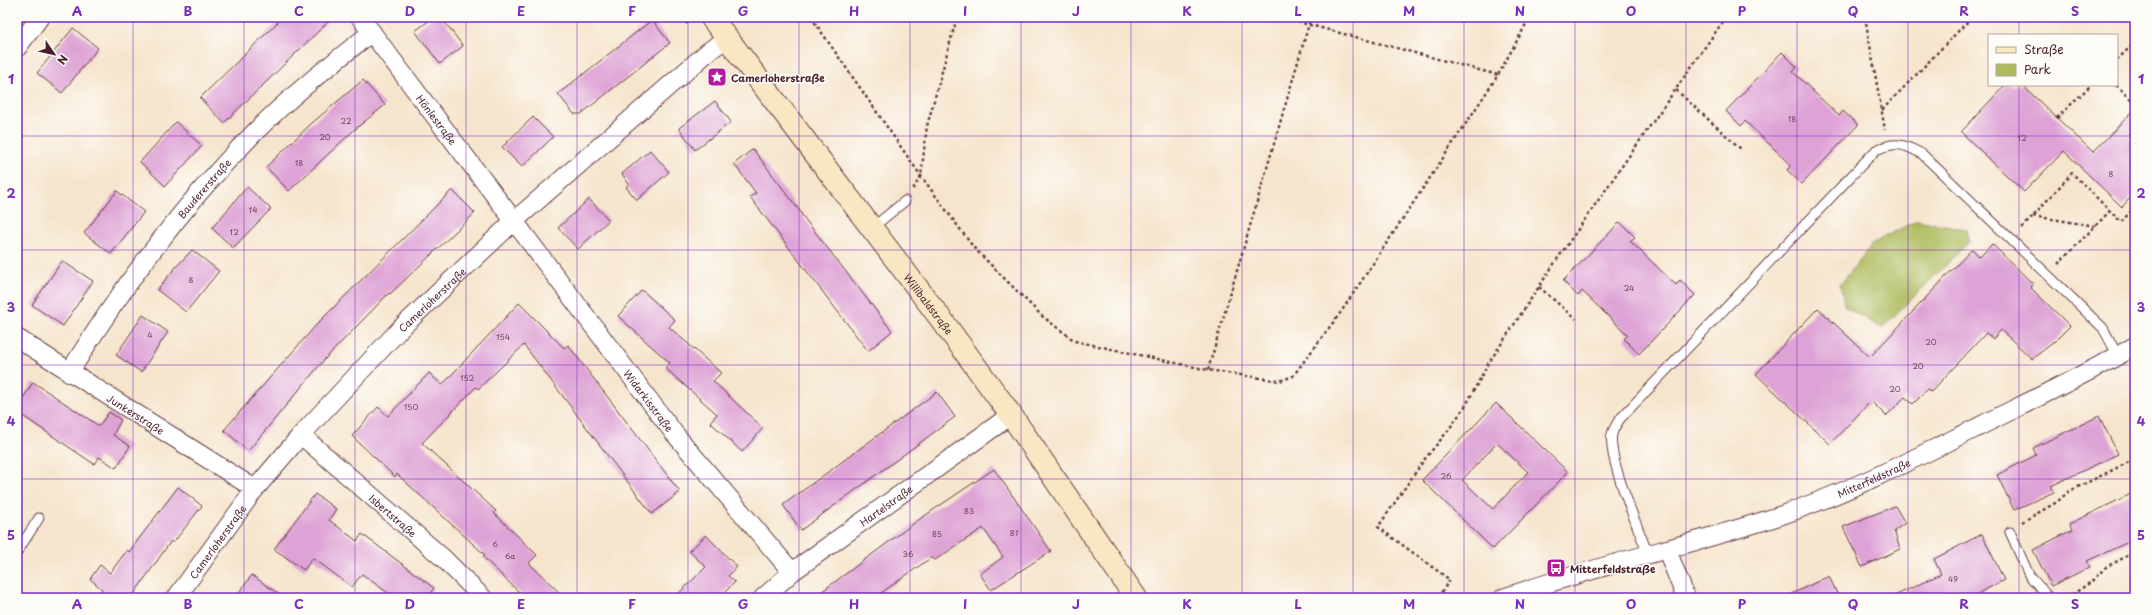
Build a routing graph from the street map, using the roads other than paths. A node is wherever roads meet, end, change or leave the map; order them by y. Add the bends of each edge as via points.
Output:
1 (40, 17) edge
2 (360, 17) edge
3 (711, 17) edge
4 (372, 32) junction
5 (727, 38) junction
6 (17, 48) edge
7 (906, 201) road end
8 (514, 221) junction
9 (872, 228) junction
10 (17, 338) edge
11 (2135, 346) edge
12 (2118, 356) junction
13 (69, 373) junction
14 (1011, 415) junction
15 (301, 435) junction
16 (255, 489) junction
17 (39, 518) dead end
18 (2010, 532) road end
19 (1667, 550) junction
20 (17, 552) edge
21 (1648, 555) junction
22 (792, 572) junction
23 (766, 597) edge
24 (176, 598) edge
25 (483, 598) edge
26 (1136, 598) edge
27 (1503, 598) edge
28 (1686, 598) edge
29 (2049, 598) edge

1 - 6 street
2 - 4 street, Hönlestraße
3 - 5 street, Willibaldstraße
4 - 8 street, Hönlestraße
4 - 13 street, Baudererstraße via 317,75 252,135 200,192 162,236 128,282
5 - 8 street, Camerloherstraße
5 - 9 street, Willibaldstraße
7 - 9 lane
8 - 15 street, Camerloherstraße via 401,328
8 - 22 street, Widarkisstraße via 674,433
9 - 14 street, Willibaldstraße
10 - 13 street, Junkerstraße
11 - 12 street, Mitterfeldstraße
12 - 19 street, Mitterfeldstraße via 1922,455 1837,494 1779,516
12 - 21 lane via 2103,328 1922,154 1906,145 1888,144 1876,150 1619,420 1612,433 1615,465
13 - 16 street, Junkerstraße
14 - 22 street, Hartelstraße
14 - 26 street, Willibaldstraße
15 - 16 street, Camerloherstraße
15 - 25 street, Isbertstraße via 443,558
16 - 24 street, Camerloherstraße
17 - 20 lane
18 - 29 lane via 2029,576
19 - 21 street, Mitterfeldstraße
19 - 28 street
21 - 27 street, Mitterfeldstraße
22 - 23 street, Hartelstraße

